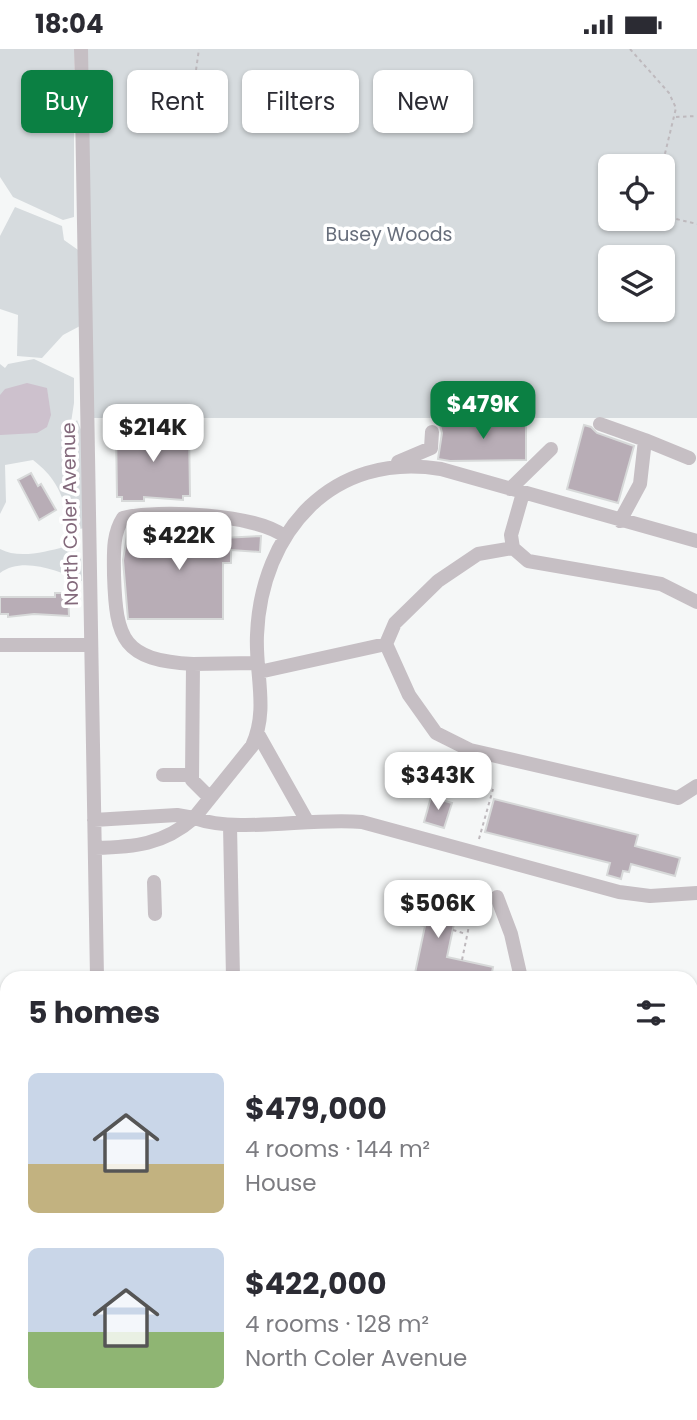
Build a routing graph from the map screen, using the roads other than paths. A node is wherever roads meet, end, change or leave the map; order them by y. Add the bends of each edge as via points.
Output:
1 (81, 49) edge
2 (600, 424) dead end
3 (432, 432) dead end
4 (645, 440) junction
5 (430, 447) junction
6 (551, 449) dead end
7 (689, 458) dead end
8 (380, 469) junction
9 (441, 469) junction
10 (516, 491) junction
11 (620, 521) junction
12 (284, 536) junction
13 (697, 541) edge
14 (513, 548) junction
15 (697, 602) edge
16 (386, 643) junction
17 (0, 645) edge
18 (91, 645) junction
19 (192, 664) junction
20 (258, 667) junction
21 (258, 734) junction
22 (163, 775) dead end
23 (192, 775) junction
24 (697, 786) edge
25 (209, 797) junction
26 (194, 818) junction
27 (94, 820) junction
28 (307, 821) junction
29 (230, 825) junction
30 (95, 848) junction
31 (154, 882) dead end
32 (697, 894) edge
33 (497, 897) dead end
34 (155, 913) dead end
35 (97, 971) edge
36 (233, 971) edge
37 (520, 971) edge

1 - 18 street, North Coler Avenue
2 - 4 street
3 - 5 street
4 - 7 street
4 - 11 street via 640,484
5 - 8 street
5 - 9 street
6 - 10 street
8 - 9 street via 408,465
8 - 12 street via 324,495
9 - 10 street
10 - 11 street
10 - 14 street
11 - 13 street
12 - 19 street via 273,528 224,517 147,514 123,518 115,529 115,611 122,637 152,659
12 - 20 street via 264,584 257,632
14 - 15 street via 528,561 661,584
14 - 16 street via 478,554 438,581 395,623
16 - 20 street
16 - 24 street via 409,695 436,733 470,750 678,798
17 - 18 street
18 - 27 street, North Coler Avenue
19 - 20 street
19 - 23 street
20 - 21 street
21 - 25 street
21 - 28 street
22 - 23 street
23 - 25 street
25 - 26 street
26 - 27 street
26 - 29 street
26 - 30 street via 177,833 153,842
27 - 30 street, North Coler Avenue
28 - 29 street
28 - 32 street via 362,823 620,892
29 - 36 street
30 - 35 street, North Coler Avenue
31 - 34 street
33 - 37 street via 512,934

